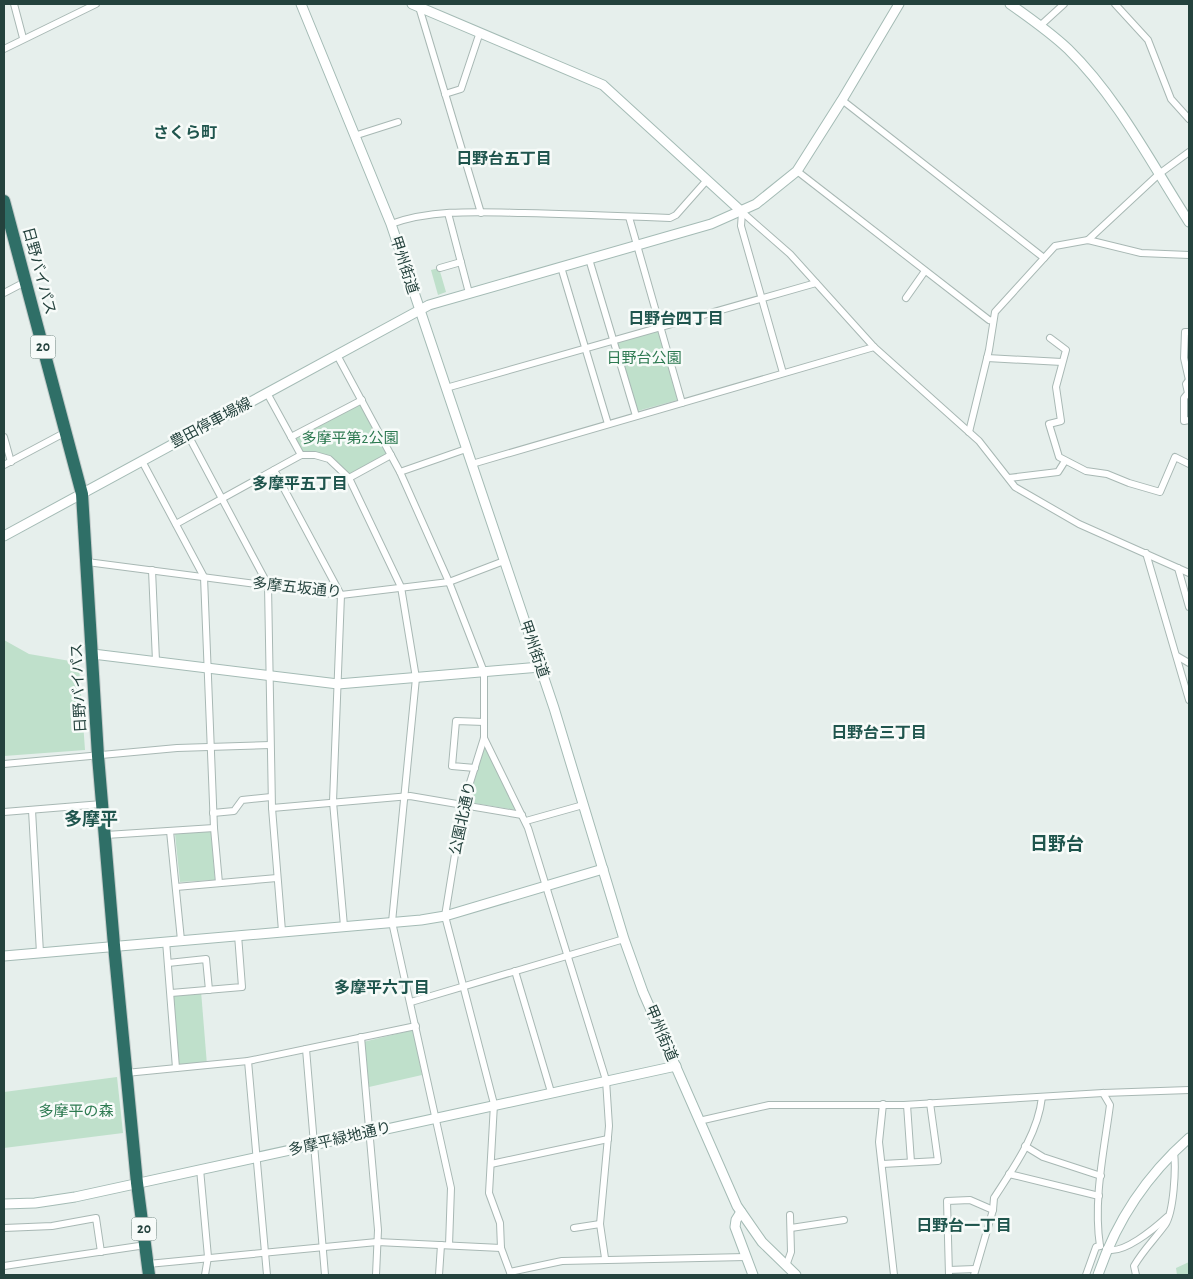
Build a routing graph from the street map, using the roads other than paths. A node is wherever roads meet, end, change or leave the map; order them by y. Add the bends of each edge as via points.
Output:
1 (14, 4) edge
2 (76, 4) edge
3 (96, 4) edge
4 (301, 4) edge
5 (899, 4) edge
6 (1010, 4) edge
7 (1064, 4) edge
8 (1115, 4) edge
9 (416, 6) edge
10 (79, 11) junction
11 (1040, 25) junction
12 (480, 32) junction
13 (23, 38) junction
14 (4, 49) edge
15 (445, 94) junction
16 (842, 100) junction
17 (1189, 120) edge
18 (398, 122) dead end
19 (354, 136) junction
20 (1189, 152) edge
21 (797, 171) junction
22 (1159, 174) junction
23 (707, 180) junction
24 (4, 201) edge
25 (481, 212) junction
26 (742, 212) junction
27 (448, 213) junction
28 (629, 217) junction
29 (1189, 222) edge
30 (390, 224) junction
31 (1088, 240) junction
32 (636, 246) junction
33 (1189, 255) edge
34 (1044, 258) junction
35 (589, 259) junction
36 (461, 262) junction
37 (561, 267) junction
38 (440, 268) dead end
39 (926, 272) junction
40 (25, 282) junction
41 (816, 282) junction
42 (4, 293) edge
43 (469, 293) junction
44 (762, 298) junction
45 (906, 298) dead end
46 (419, 311) junction
47 (993, 321) junction
48 (660, 327) junction
49 (1189, 332) edge
50 (1050, 338) dead end
51 (613, 340) junction
52 (586, 348) junction
53 (874, 348) junction
54 (337, 355) junction
55 (987, 358) junction
56 (1062, 362) junction
57 (783, 373) junction
58 (1189, 380) edge
59 (446, 388) junction
60 (267, 393) junction
61 (362, 400) junction
62 (682, 403) junction
63 (636, 416) junction
64 (1189, 420) edge
65 (608, 424) junction
66 (66, 432) junction
67 (969, 432) junction
68 (188, 435) junction
69 (4, 437) edge
70 (291, 437) junction
71 (466, 449) junction
72 (391, 455) junction
73 (301, 456) junction
74 (142, 461) junction
75 (1065, 461) junction
76 (11, 462) junction
77 (472, 464) junction
78 (1189, 464) edge
79 (4, 465) edge
80 (274, 470) junction
81 (400, 472) junction
82 (349, 478) junction
83 (1009, 478) junction
84 (82, 494) junction
85 (221, 498) junction
86 (176, 524) junction
87 (4, 536) edge
88 (1146, 553) junction
89 (504, 561) junction
90 (87, 562) junction
91 (1178, 568) junction
92 (152, 570) junction
93 (1189, 573) edge
94 (204, 577) junction
95 (449, 582) junction
96 (268, 585) junction
97 (401, 587) junction
98 (341, 595) junction
99 (1189, 607) edge
100 (93, 654) junction
101 (1177, 656) junction
102 (156, 661) junction
103 (1189, 663) edge
104 (540, 667) junction
105 (208, 668) junction
106 (484, 672) junction
107 (269, 676) junction
108 (416, 678) junction
109 (1186, 679) edge
110 (338, 684) junction
111 (1189, 700) edge
112 (484, 722) junction
113 (484, 738) junction
114 (270, 745) junction
115 (211, 746) junction
116 (98, 756) junction
117 (4, 764) edge
118 (475, 768) junction
119 (405, 796) junction
120 (271, 797) junction
121 (334, 802) junction
122 (103, 804) junction
123 (462, 805) junction
124 (583, 805) junction
125 (272, 808) junction
126 (32, 810) junction
127 (4, 812) edge
128 (214, 813) junction
129 (524, 818) junction
130 (214, 828) junction
131 (170, 831) junction
132 (106, 835) junction
133 (603, 870) junction
134 (277, 878) junction
135 (219, 883) junction
136 (547, 886) junction
137 (176, 887) junction
138 (445, 916) junction
139 (392, 922) junction
140 (344, 926) junction
141 (282, 931) junction
142 (238, 935) junction
143 (624, 939) junction
144 (166, 940) junction
145 (181, 940) junction
146 (114, 945) junction
147 (40, 953) junction
148 (4, 956) edge
149 (567, 956) junction
150 (168, 963) junction
151 (514, 971) junction
152 (464, 986) junction
153 (209, 990) junction
154 (170, 993) junction
155 (411, 1002) junction
156 (416, 1026) junction
157 (361, 1037) junction
158 (306, 1049) junction
159 (248, 1061) junction
160 (676, 1066) junction
161 (176, 1068) junction
162 (126, 1073) junction
163 (606, 1080) junction
164 (1189, 1090) edge
165 (551, 1092) junction
166 (1103, 1093) junction
167 (1042, 1097) junction
168 (930, 1103) junction
169 (494, 1104) junction
170 (883, 1104) junction
171 (907, 1105) junction
172 (436, 1117) junction
173 (699, 1121) junction
174 (370, 1132) junction
175 (1189, 1138) edge
176 (608, 1139) junction
177 (314, 1144) junction
178 (1025, 1146) junction
179 (1174, 1152) junction
180 (257, 1157) junction
181 (911, 1162) junction
182 (491, 1164) junction
183 (882, 1164) junction
184 (200, 1169) junction
185 (1009, 1174) junction
186 (1102, 1176) junction
187 (137, 1183) junction
188 (1099, 1196) junction
189 (4, 1204) edge
190 (993, 1210) junction
191 (740, 1212) junction
192 (790, 1215) dead end
193 (1169, 1215) junction
194 (844, 1220) dead end
195 (600, 1224) junction
196 (4, 1228) edge
197 (574, 1228) dead end
198 (791, 1228) junction
199 (377, 1242) junction
200 (441, 1245) junction
201 (449, 1245) junction
202 (139, 1246) junction
203 (323, 1247) junction
204 (501, 1248) junction
205 (1103, 1248) junction
206 (101, 1252) junction
207 (265, 1252) junction
208 (208, 1257) junction
209 (746, 1257) junction
210 (605, 1258) junction
211 (4, 1266) edge
212 (786, 1266) junction
213 (148, 1269) edge
214 (975, 1272) edge
215 (949, 1273) edge
216 (510, 1274) edge
217 (140, 1275) edge
218 (205, 1275) edge
219 (267, 1275) edge
220 (325, 1275) edge
221 (376, 1275) edge
222 (439, 1275) edge
223 (753, 1275) edge
224 (796, 1275) edge
225 (894, 1275) edge
226 (1086, 1275) edge
227 (1098, 1275) edge
228 (1136, 1275) edge

1 - 13 street
2 - 10 street
3 - 10 street
4 - 19 street, 甲州街道
5 - 16 street, 豊田停車場線
6 - 11 street
7 - 11 street
8 - 17 street via 1148,40 1171,99
9 - 12 street
9 - 15 street
10 - 13 street
11 - 22 street via 1068,49 1104,90
12 - 15 street via 460,90
12 - 23 street via 603,85
13 - 14 street
15 - 25 street
16 - 21 street, 豊田停車場線
16 - 34 street
18 - 19 street
19 - 30 street, 甲州街道
20 - 22 street
21 - 26 street, 豊田停車場線
21 - 39 street
22 - 29 street
22 - 31 street
23 - 26 street
23 - 28 street via 676,216
24 - 40 highway, 日野バイパス / 20
25 - 27 street
25 - 28 street
26 - 32 street, 豊田停車場線
26 - 41 street
26 - 44 street via 742,226
27 - 30 street via 416,216
27 - 36 street
28 - 32 street
30 - 46 street, 甲州街道
31 - 33 street via 1141,253
31 - 34 street via 1055,246
32 - 35 street, 豊田停車場線
32 - 48 street
34 - 47 street via 996,309
35 - 37 street, 豊田停車場線
35 - 51 street
36 - 38 street
36 - 43 street
37 - 43 street, 豊田停車場線
37 - 52 street
39 - 45 street
39 - 47 street
40 - 42 street
40 - 66 highway, 日野バイパス / 20
41 - 44 street
41 - 53 street
43 - 46 street, 豊田停車場線
44 - 48 street
44 - 57 street
46 - 54 street, 豊田停車場線
46 - 59 street, 甲州街道
47 - 55 street
48 - 51 street
48 - 62 street
49 - 58 street via 1185,332 1184,358
50 - 56 street via 1066,350
51 - 52 street
51 - 63 street
52 - 59 street
52 - 65 street
53 - 57 street
53 - 67 street
54 - 60 street, 豊田停車場線
54 - 61 street, 公園北通り
55 - 56 street
55 - 67 street
56 - 75 street via 1056,387 1061,421 1049,424 1059,457
57 - 62 street
58 - 64 street via 1186,384 1188,393 1184,398 1184,420
59 - 71 street, 甲州街道
60 - 68 street, 豊田停車場線
60 - 70 street
61 - 70 street
61 - 72 street, 公園北通り
62 - 63 street
63 - 65 street
65 - 77 street
66 - 76 street
66 - 84 highway, 日野バイパス / 20
67 - 83 street
68 - 74 street, 豊田停車場線
68 - 85 street
69 - 76 street
70 - 73 street
71 - 77 street, 甲州街道
71 - 81 street
72 - 81 street, 公園北通り
72 - 82 street
73 - 80 street
73 - 82 street via 329,459
74 - 84 street, 豊田停車場線
74 - 86 street
75 - 78 street via 1086,471 1107,474 1160,492 1175,457
75 - 83 street via 1058,472
76 - 79 street
77 - 89 street, 甲州街道
80 - 85 street
80 - 98 street
81 - 95 street, 公園北通り
82 - 97 street
83 - 88 street via 1016,487 1079,524
84 - 87 street, 豊田停車場線
84 - 90 highway, 日野バイパス / 20
85 - 86 street
85 - 96 street
86 - 94 street
88 - 91 street
88 - 101 street
89 - 95 street, 多摩五坂通り
89 - 104 street, 甲州街道
90 - 92 street, 多摩五坂通り
90 - 100 highway, 日野バイパス / 20
91 - 93 street
91 - 99 street
92 - 94 street, 多摩五坂通り
92 - 102 street
94 - 96 street, 多摩五坂通り
94 - 105 street
95 - 97 street, 多摩五坂通り
95 - 106 street, 公園北通り
96 - 98 street, 多摩五坂通り
96 - 107 street
97 - 98 street, 多摩五坂通り
97 - 108 street
98 - 110 street
100 - 102 street
100 - 116 highway, 日野バイパス / 20
101 - 103 street
101 - 109 street
102 - 105 street
104 - 106 street
104 - 124 street, 甲州街道
105 - 107 street
105 - 115 street
106 - 108 street
106 - 112 street, 公園北通り
107 - 110 street
107 - 114 street
108 - 110 street
108 - 119 street
109 - 111 street
110 - 121 street
112 - 113 street, 公園北通り
112 - 118 street via 456,721 452,766
113 - 118 street, 公園北通り
113 - 129 street
114 - 115 street
114 - 120 street
115 - 116 street
115 - 128 street
116 - 117 street
116 - 122 highway, 日野バイパス / 20
118 - 123 street, 公園北通り
119 - 121 street
119 - 123 street
119 - 139 street
120 - 125 street
120 - 128 street via 242,800 234,811
121 - 125 street
121 - 140 street
122 - 126 street
122 - 132 highway, 日野バイパス / 20
123 - 129 street
123 - 138 street, 公園北通り
124 - 129 street
124 - 133 street, 甲州街道
125 - 134 street
126 - 127 street
126 - 147 street
128 - 130 street
129 - 136 street
130 - 131 street
130 - 135 street
131 - 132 street
131 - 137 street
132 - 146 highway, 日野バイパス / 20
133 - 136 street
133 - 143 street, 甲州街道
134 - 135 street
134 - 141 street
135 - 137 street
136 - 138 street
136 - 149 street
137 - 145 street
138 - 139 street
138 - 152 street, 公園北通り
139 - 140 street
139 - 155 street
140 - 141 street
141 - 142 street
142 - 145 street
142 - 153 street via 242,987
143 - 149 street
143 - 160 street, 甲州街道
144 - 145 street
144 - 146 street
144 - 150 street
146 - 147 street
146 - 162 highway, 日野バイパス / 20
147 - 148 street
149 - 151 street
149 - 163 street
150 - 153 street via 206,959
150 - 154 street
151 - 152 street
151 - 165 street
152 - 155 street
152 - 169 street, 公園北通り
153 - 154 street
154 - 161 street
155 - 156 street
156 - 157 street
156 - 172 street
157 - 158 street
157 - 174 street
158 - 159 street
158 - 177 street
159 - 161 street
159 - 180 street
160 - 163 street, 多摩平緑地通り
160 - 173 street, 甲州街道
161 - 162 street
162 - 187 highway, 日野バイパス / 20
163 - 165 street, 多摩平緑地通り
163 - 176 street
164 - 166 street
165 - 169 street, 多摩平緑地通り
166 - 167 street
166 - 186 street via 1110,1104
167 - 168 street
167 - 178 street via 1040,1114
168 - 171 street
168 - 181 street via 938,1161
169 - 172 street, 多摩平緑地通り
169 - 182 street, 公園北通り
170 - 171 street
170 - 173 street via 768,1105
170 - 183 street via 879,1142
171 - 181 street
172 - 174 street, 多摩平緑地通り
172 - 201 street via 451,1188
173 - 191 street, 甲州街道
174 - 177 street, 多摩平緑地通り
174 - 199 street
175 - 179 street
176 - 182 street
176 - 195 street
177 - 180 street, 多摩平緑地通り
177 - 203 street
178 - 185 street
178 - 186 street via 1043,1156
179 - 193 street
179 - 205 street via 1138,1193
180 - 184 street, 多摩平緑地通り
180 - 207 street
181 - 183 street
182 - 204 street, 公園北通り via 489,1194 500,1223
183 - 225 street
184 - 187 street, 多摩平緑地通り
184 - 208 street
185 - 188 street
185 - 190 street via 994,1198
186 - 188 street
187 - 189 street, 多摩平緑地通り via 49,1202
187 - 202 highway, 日野バイパス / 20
187 - 213 highway, 日野バイパス / 20
188 - 205 street via 1098,1217
190 - 214 street
190 - 215 street via 970,1200 947,1201
191 - 209 street via 735,1227
191 - 212 street, 甲州街道 via 762,1242
192 - 198 street
193 - 205 street via 1147,1234 1118,1251
193 - 228 street via 1134,1266
194 - 198 street
195 - 197 street
195 - 210 street
196 - 206 street via 52,1226 96,1218
198 - 212 street via 791,1252
199 - 200 street
199 - 203 street
199 - 221 street
200 - 201 street
200 - 222 street
201 - 204 street
202 - 206 street
202 - 217 highway, 日野バイパス / 20
203 - 207 street
203 - 220 street
204 - 216 street, 公園北通り
205 - 226 street via 1096,1248
205 - 227 street
206 - 211 street
207 - 208 street
207 - 219 street
208 - 213 street
208 - 218 street
209 - 210 street
209 - 223 street
210 - 216 street via 562,1261
212 - 224 street, 甲州街道
214 - 215 street

